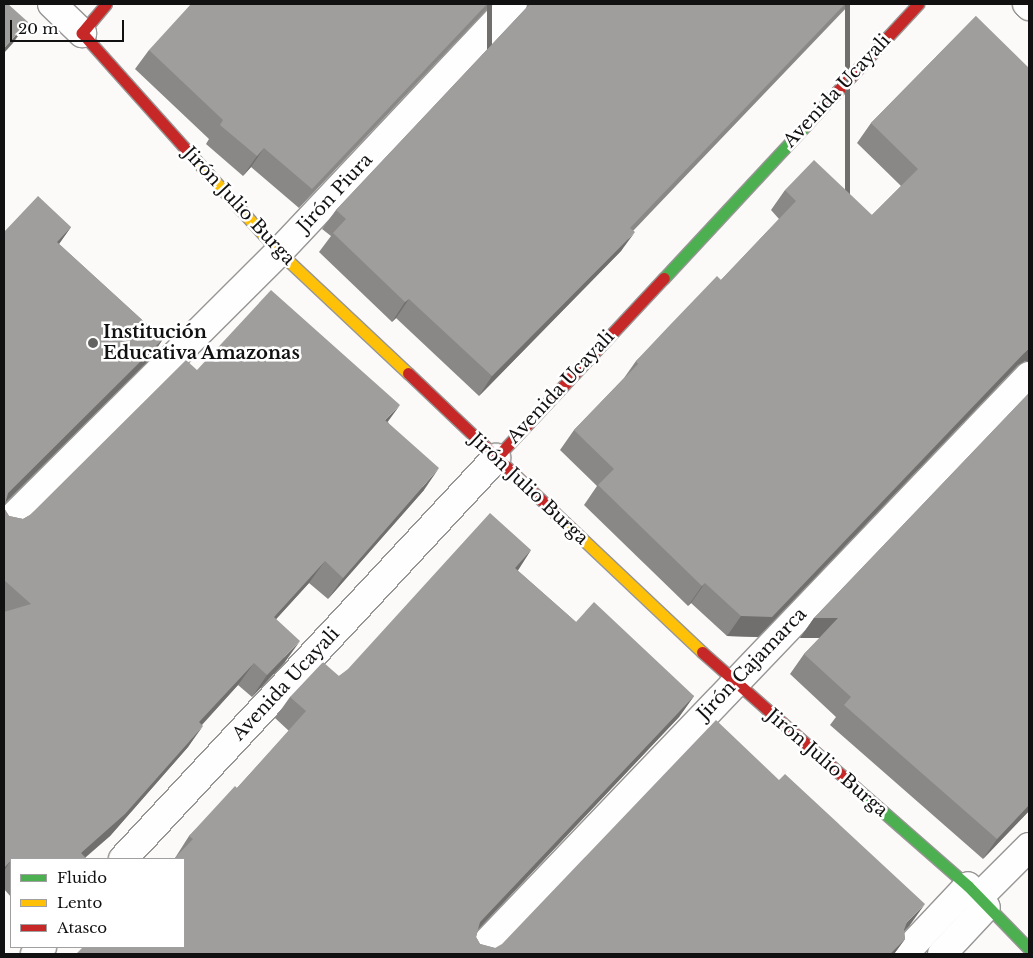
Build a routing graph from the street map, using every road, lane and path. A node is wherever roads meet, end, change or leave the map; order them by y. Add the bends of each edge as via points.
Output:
1 (52, 4) edge
2 (106, 4) edge
3 (513, 4) edge
4 (918, 4) edge
5 (1026, 4) edge
6 (1029, 6) edge
7 (82, 33) junction
8 (280, 252) junction
9 (1029, 376) edge
10 (496, 458) junction
11 (4, 526) edge
12 (734, 682) junction
13 (1029, 847) edge
14 (124, 858) edge
15 (977, 897) junction
16 (1029, 949) edge
17 (476, 954) edge
18 (904, 954) edge
19 (942, 954) edge

1 - 7 street, Jirón Julio Burga
2 - 7 street
3 - 8 street, Jirón Piura
4 - 10 street, Avenida Ucayali
5 - 6 street
7 - 8 street, Jirón Julio Burga
8 - 10 street, Jirón Julio Burga
8 - 11 street, Jirón Piura
9 - 12 street, Jirón Cajamarca
10 - 12 street, Jirón Julio Burga
10 - 14 street, Avenida Ucayali
12 - 15 street, Jirón Julio Burga
12 - 17 street, Jirón Cajamarca
13 - 15 street
15 - 16 street, Jirón Julio Burga
15 - 18 street
15 - 19 street

